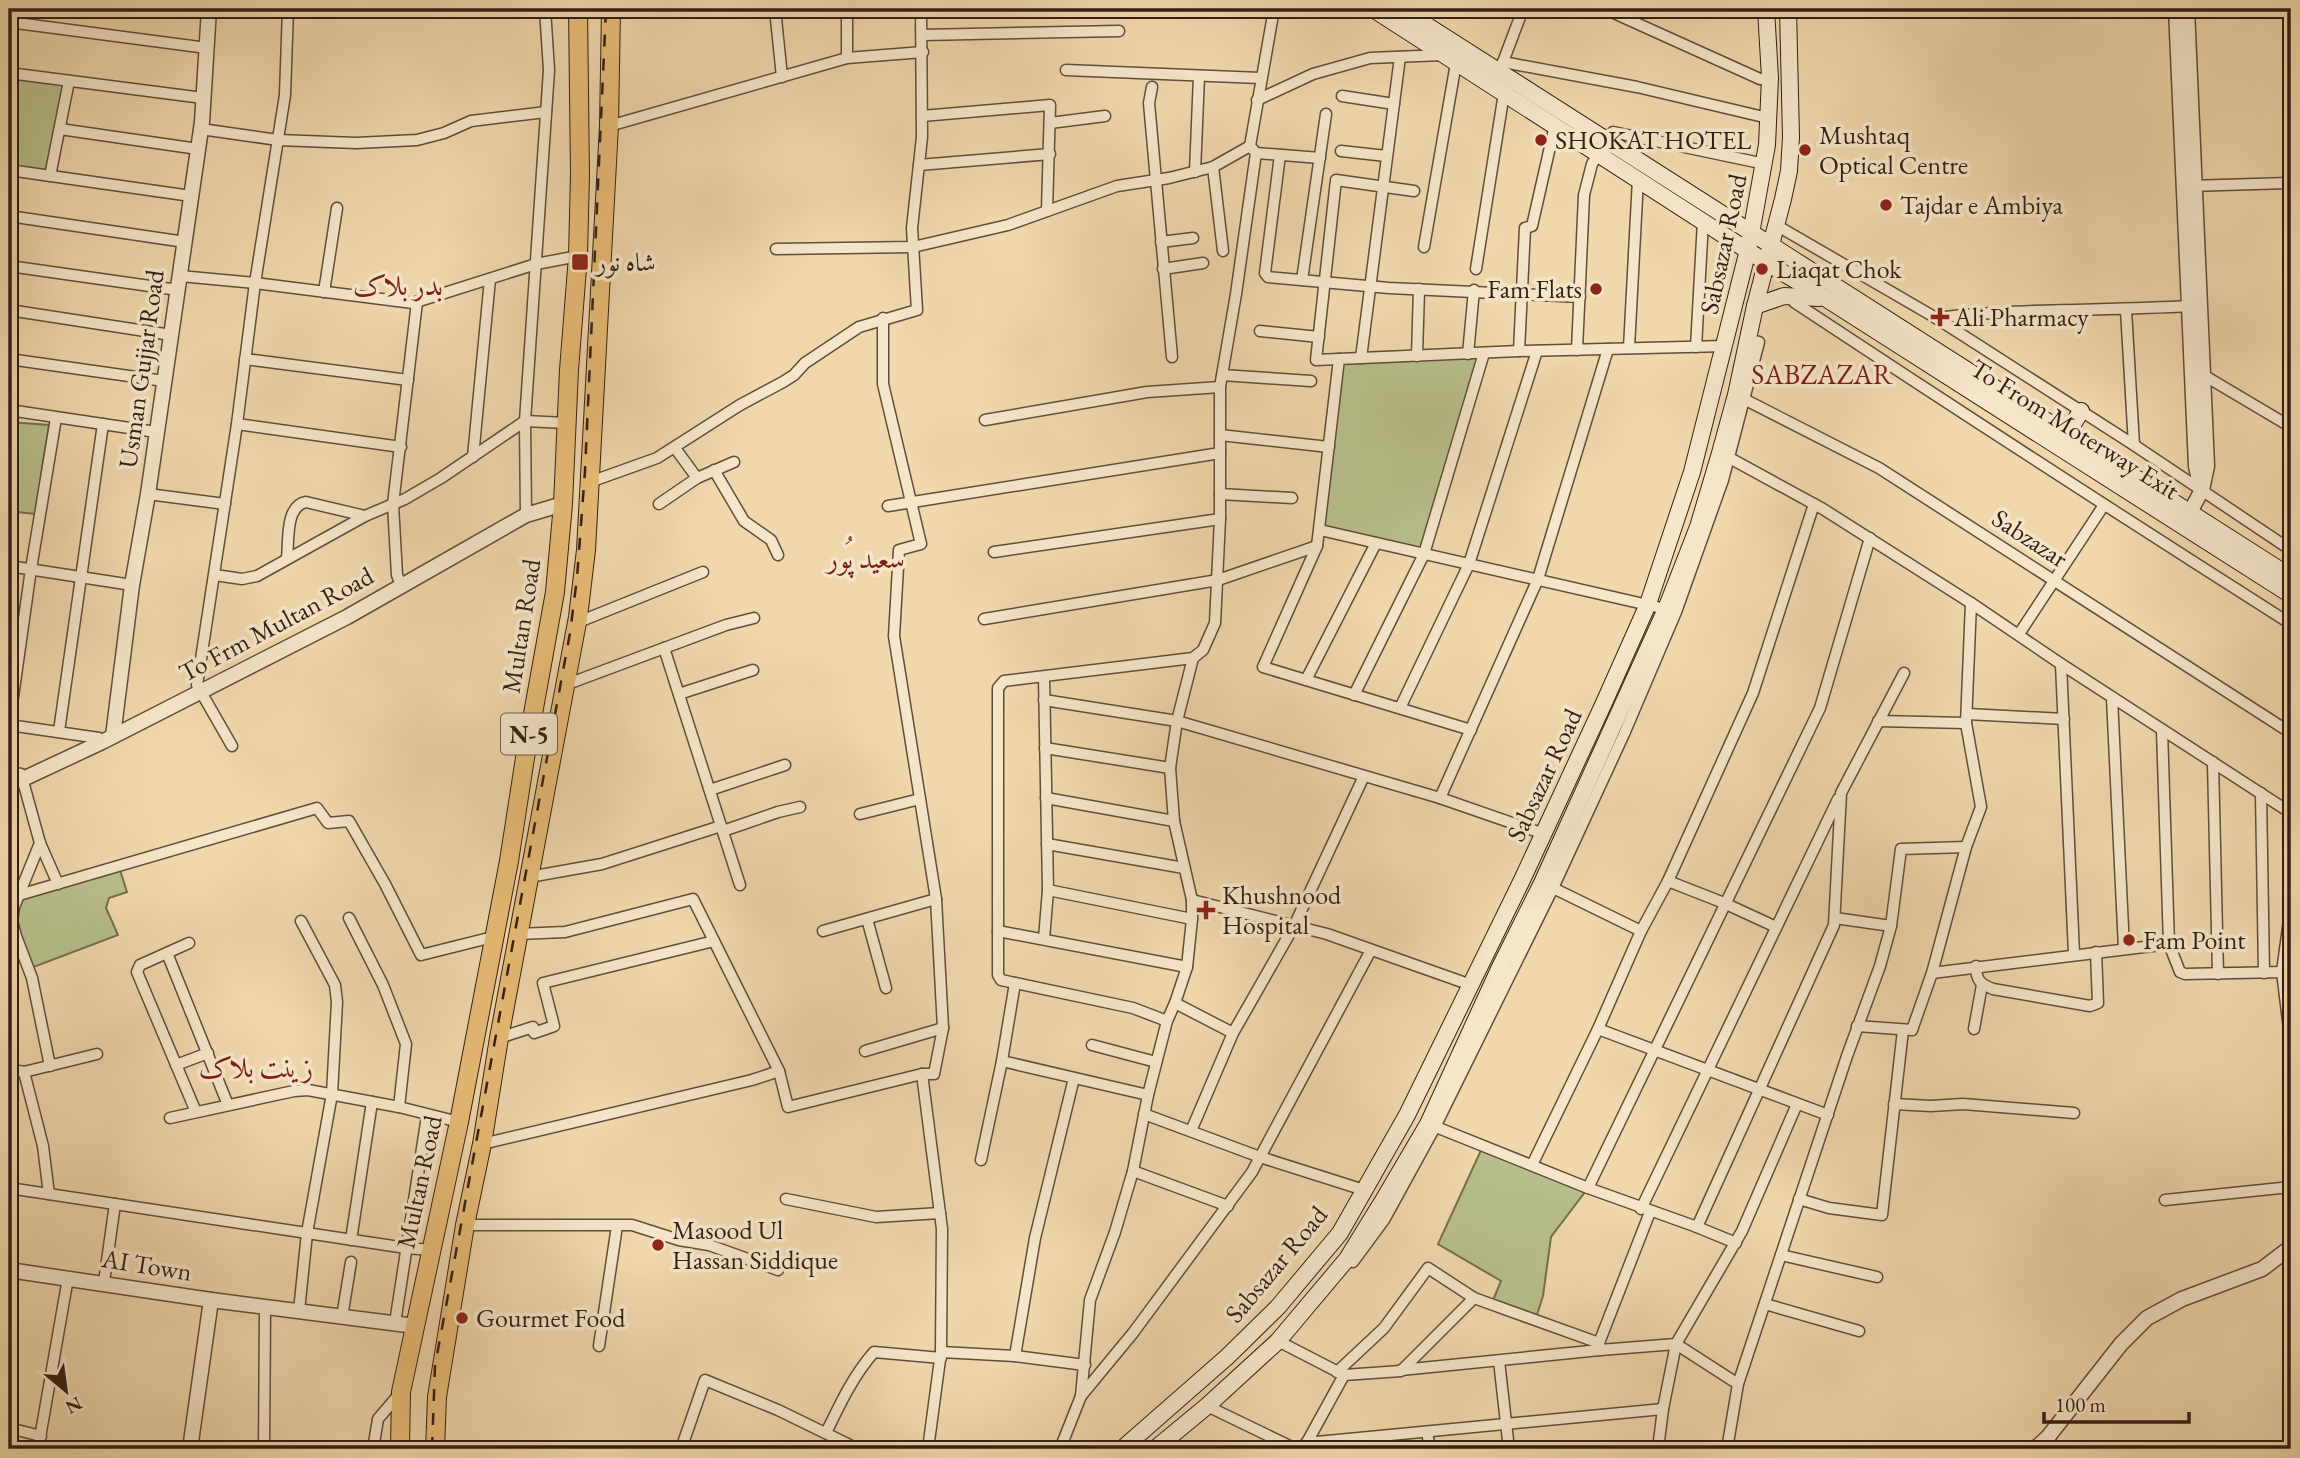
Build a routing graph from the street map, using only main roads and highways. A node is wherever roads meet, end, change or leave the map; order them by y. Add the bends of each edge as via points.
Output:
1 (578, 9) edge
2 (611, 9) edge
3 (1373, 9) edge
4 (1401, 9) edge
5 (1766, 9) edge
6 (1788, 9) edge
7 (1603, 146) junction
8 (1752, 233) junction
9 (1771, 245) junction
10 (1748, 250) junction
11 (1767, 263) junction
12 (1825, 298) junction
13 (1755, 306) junction
14 (2081, 411) road end
15 (2067, 434) junction
16 (2291, 576) edge
17 (2291, 595) edge
18 (1483, 959) junction
19 (1500, 967) junction
20 (400, 1449) edge
21 (435, 1449) edge
22 (1122, 1449) edge
23 (1155, 1449) edge

1 - 20 main road, Multan Road / N-5 via 578,256 555,592 509,861 401,1392
2 - 21 main road, Multan Road / N-5 via 586,550 465,1225 437,1397
3 - 7 main road, To From Moterway Exit via 1555,125
4 - 7 main road, To From Moterway Exit via 1500,66
5 - 8 main road, Sabsazar Road via 1768,118
6 - 9 main road, Sabsazar Road via 1791,153
7 - 8 main road, To From Moterway Exit
7 - 10 main road, To From Moterway Exit via 1638,179
8 - 9 main road, To From Moterway Exit
8 - 10 main road, Sabsazar Road
9 - 11 main road, Sabsazar Road
9 - 15 main road, To From Moterway Exit
10 - 11 main road, To From Moterway Exit
10 - 18 main road, Sabsazar Road via 1692,472 1648,604
11 - 12 main road, To From Moterway Exit
11 - 13 main road, Sabsazar Road
12 - 13 main road via 1792,295
12 - 17 main road, To From Moterway Exit
13 - 19 main road, Sabsazar Road via 1725,456 1671,610 1548,886
14 - 15 main road
15 - 16 main road, To From Moterway Exit
18 - 19 main road
18 - 22 main road, Sabsazar Road via 1467,983 1408,1115 1361,1189 1340,1233 1279,1307
19 - 23 main road, Sabsazar Road via 1432,1125 1347,1259 1280,1342 1209,1408

